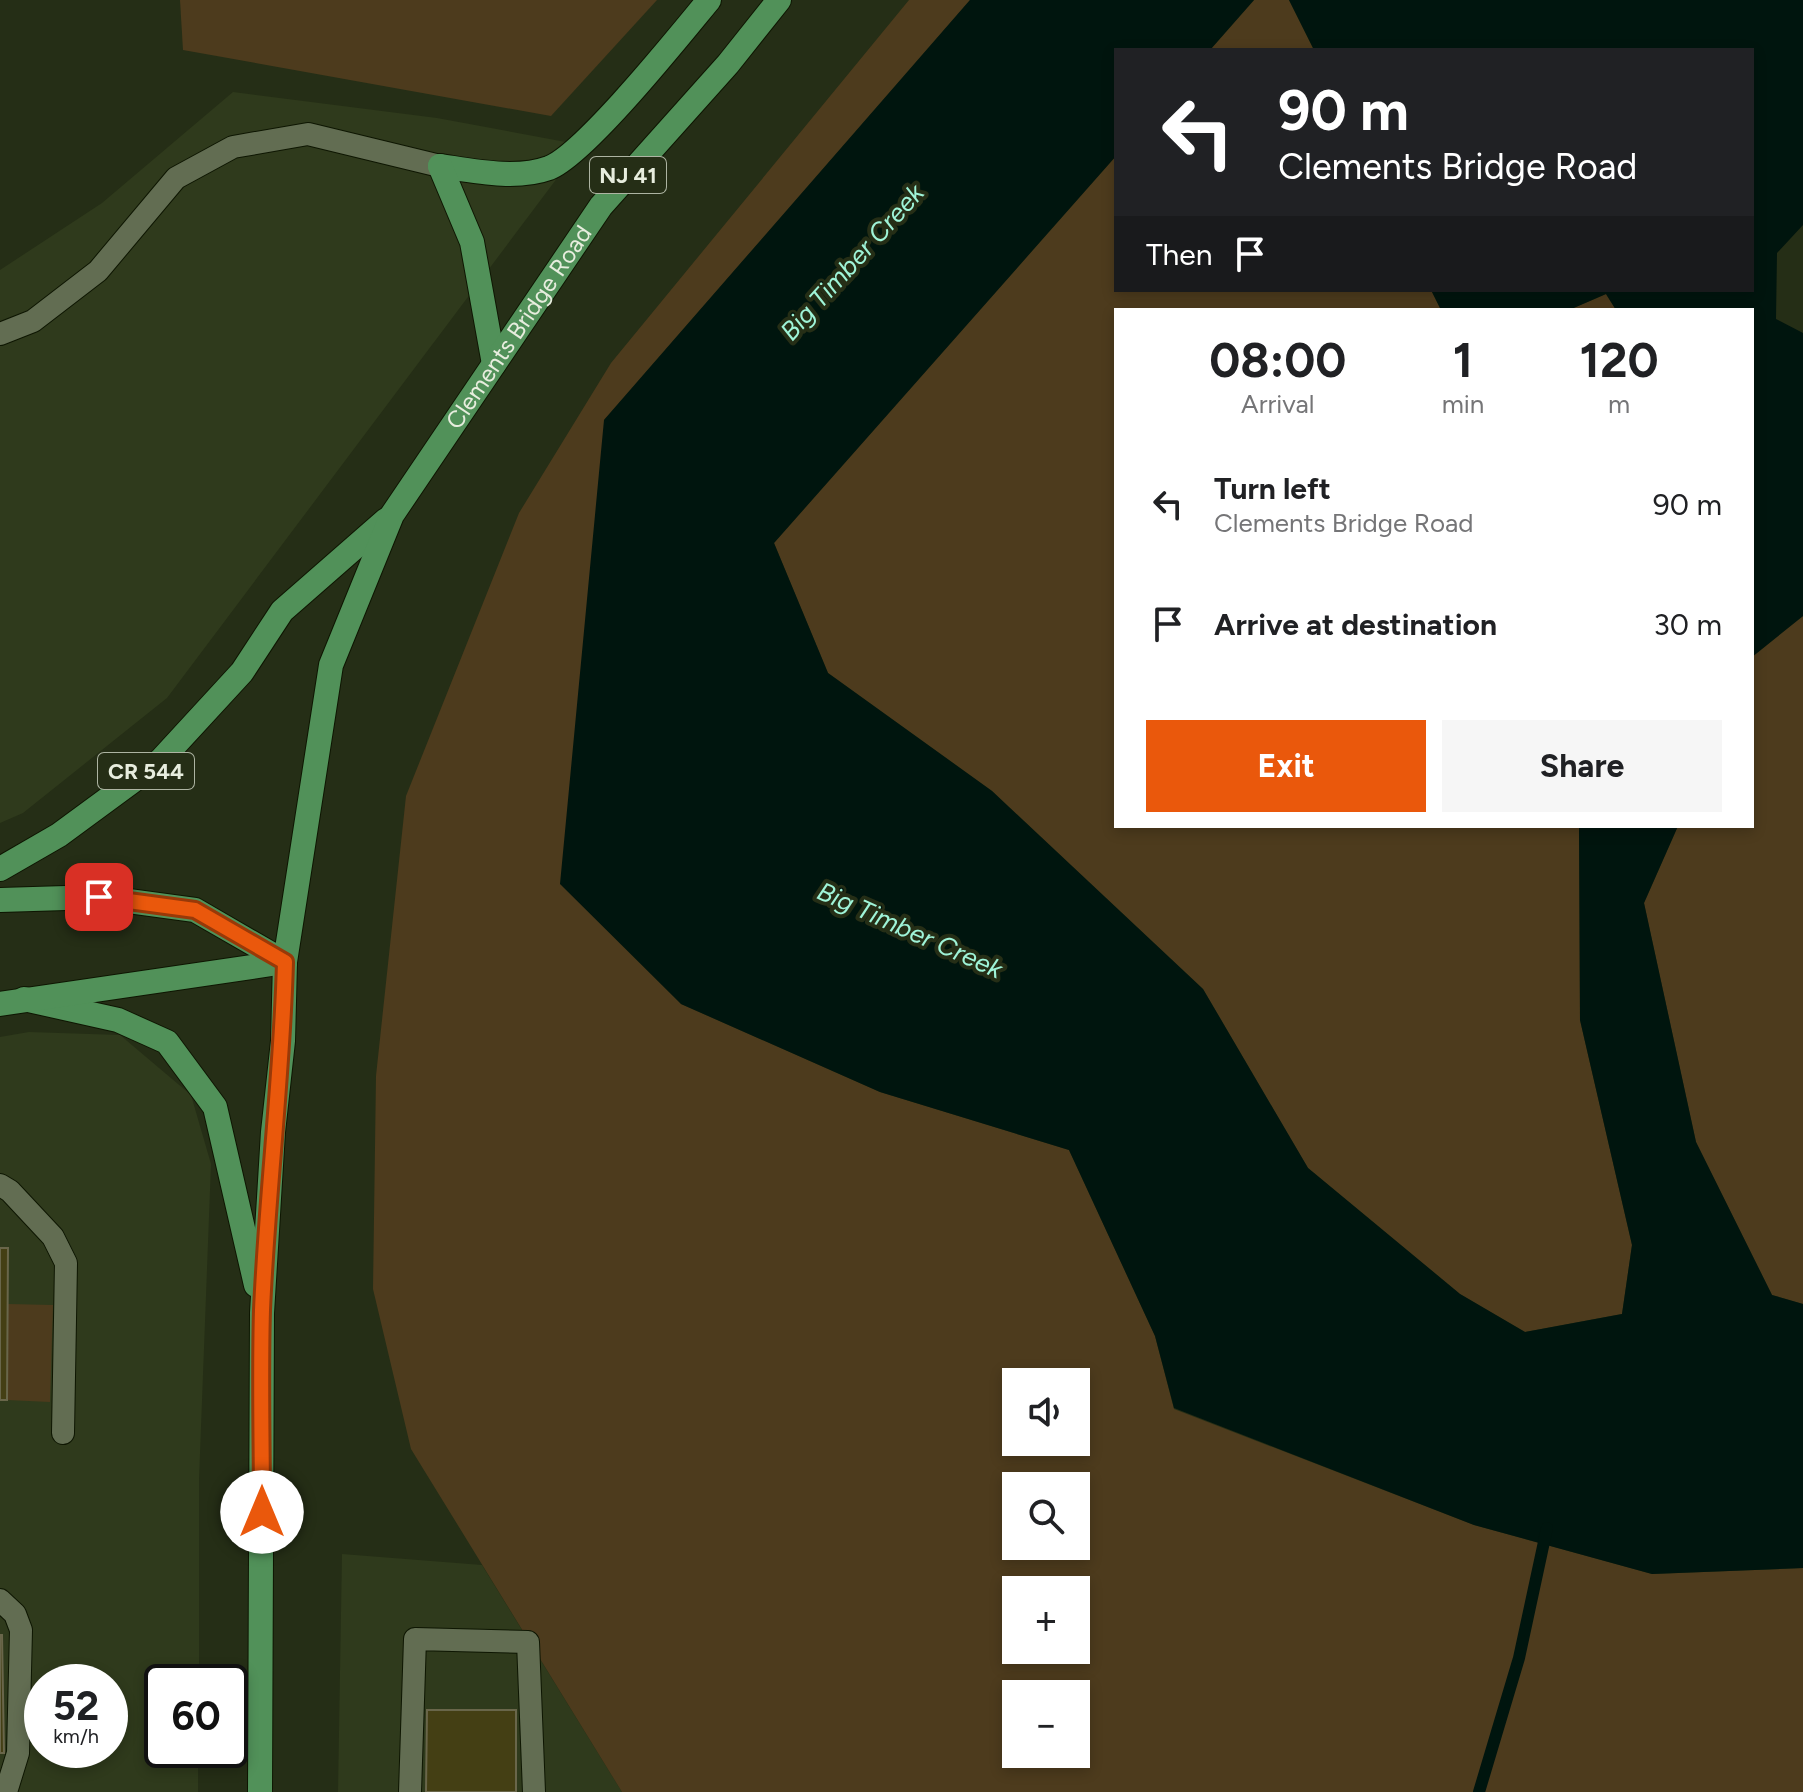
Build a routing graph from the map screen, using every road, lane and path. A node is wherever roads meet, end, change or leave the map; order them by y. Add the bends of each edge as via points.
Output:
1 (709, 0) edge
2 (779, 0) edge
3 (440, 166) junction
4 (0, 334) edge
5 (494, 364) junction
6 (392, 515) junction
7 (0, 869) edge
8 (0, 900) edge
9 (285, 962) junction
10 (12, 1001) edge
11 (0, 1185) edge
12 (262, 1313) junction
13 (63, 1433) dead end
14 (0, 1600) edge
15 (6, 1792) edge
16 (260, 1792) edge
17 (410, 1792) edge
18 (534, 1792) edge

1 - 3 main road via 582,145 550,168 501,174
2 - 5 main road, Clements Bridge Road / NJ 41 via 601,206
3 - 4 lane via 308,134 233,147 176,178 98,271 33,321
3 - 5 main road via 472,242
5 - 6 main road, Clements Bridge Road / NJ 41
6 - 7 main road, Clements Bridge Road / CR 544 via 282,611 242,672 161,760 59,835
6 - 9 main road, Clements Bridge Road / NJ 41 via 331,665
8 - 9 main road via 99,897 195,910
9 - 10 main road
9 - 12 main road, NJ 41
10 - 12 main road via 118,1020 167,1042 215,1107
11 - 13 lane via 53,1237 66,1263
12 - 16 main road, NJ 41
14 - 15 lane via 15,1614 21,1630 18,1753
17 - 18 lane via 415,1639 528,1642

